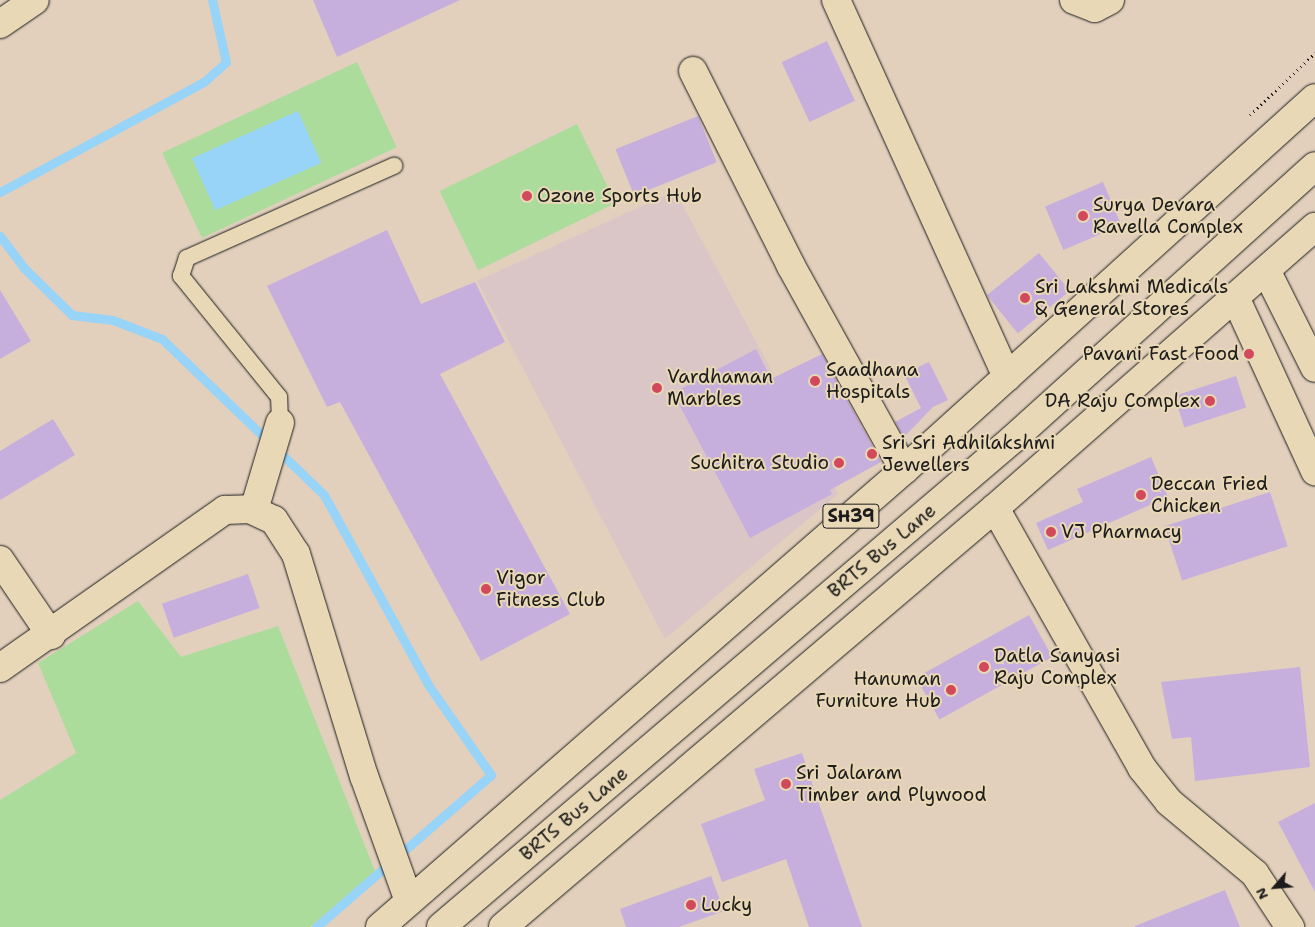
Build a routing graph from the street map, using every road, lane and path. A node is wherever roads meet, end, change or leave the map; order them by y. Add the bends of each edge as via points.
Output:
1 (35, 0) edge
2 (836, 0) edge
3 (1074, 0) edge
4 (1110, 0) edge
5 (0, 24) edge
6 (693, 71) dead end
7 (1315, 98) edge
8 (394, 166) dead end
9 (1315, 166) edge
10 (1315, 228) edge
11 (1267, 272) junction
12 (1236, 297) junction
13 (1315, 368) edge
14 (1007, 377) junction
15 (280, 423) joint
16 (904, 470) junction
17 (1315, 471) edge
18 (995, 508) junction
19 (254, 510) junction
20 (0, 560) edge
21 (51, 635) junction
22 (0, 668) edge
23 (405, 891) junction
24 (380, 927) edge
25 (441, 927) edge
26 (503, 927) edge
27 (1290, 927) edge

1 - 5 main road
2 - 14 main road
3 - 4 main road via 1096,8
6 - 16 main road via 792,266
7 - 14 main road, SH39
8 - 15 lane via 188,258 181,276 279,397
9 - 25 main road, BRTS Bus Lane via 1013,439
10 - 11 main road
11 - 12 main road
11 - 13 main road
12 - 17 main road
12 - 18 main road
14 - 16 main road, SH39
15 - 19 main road
16 - 23 main road, SH39
18 - 26 main road
18 - 27 main road via 1142,768 1169,802 1255,874
19 - 21 main road via 225,510
19 - 23 main road via 274,520 296,554
20 - 21 main road
21 - 22 main road
23 - 24 main road, SH39

